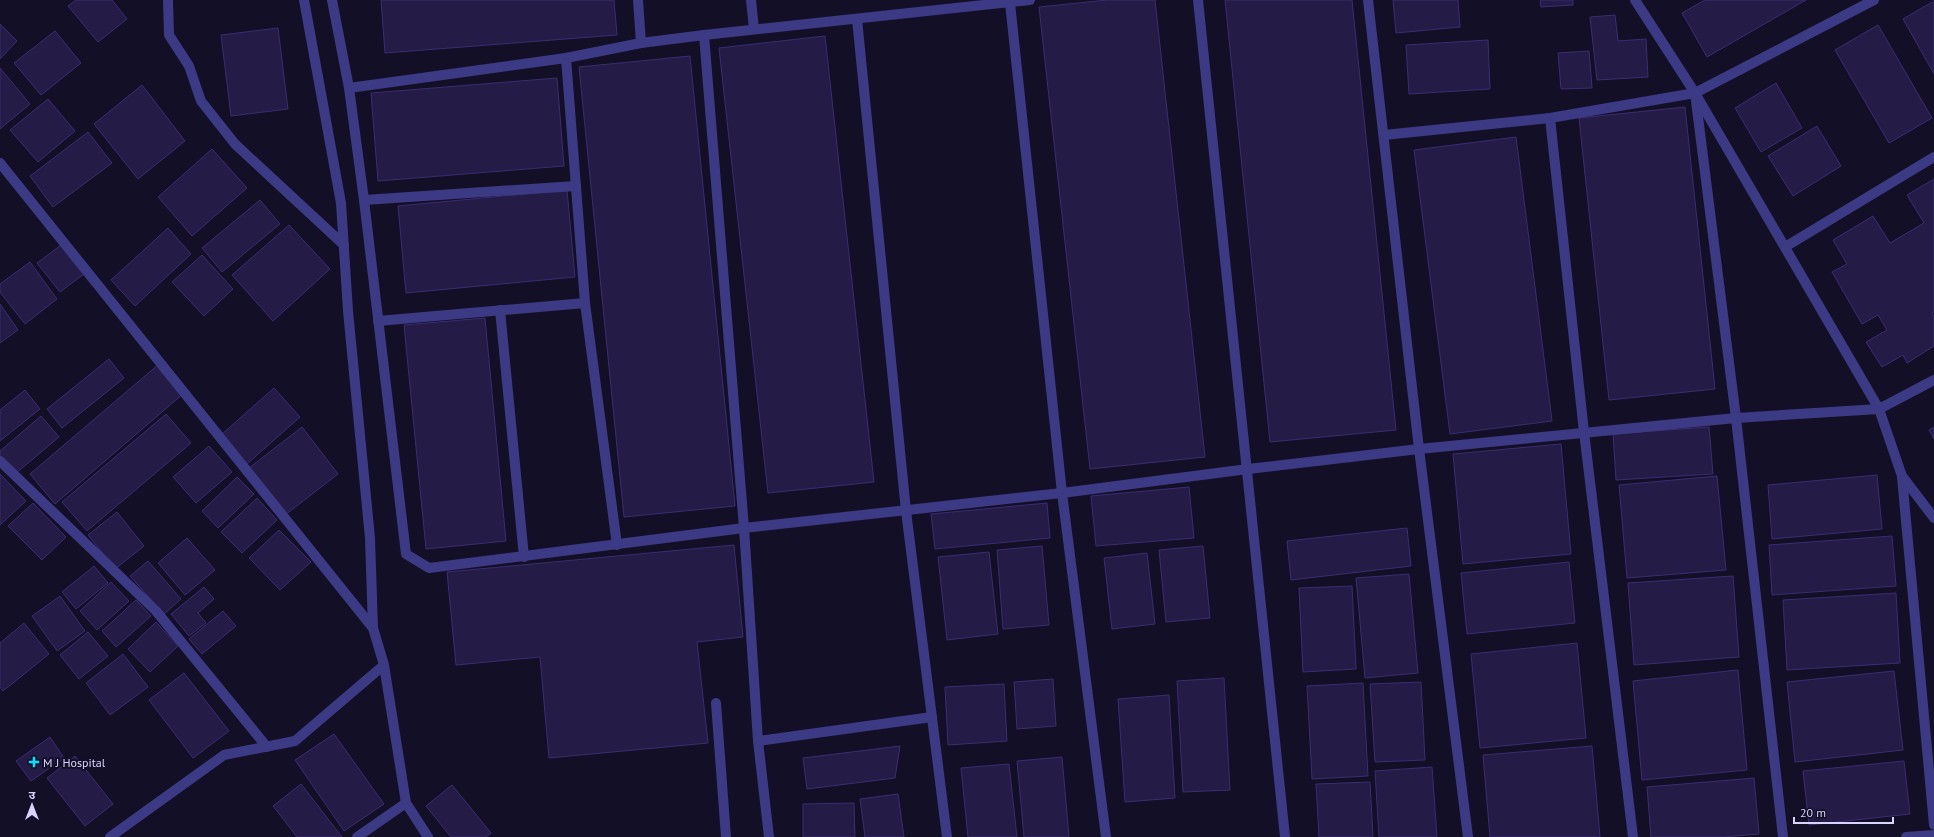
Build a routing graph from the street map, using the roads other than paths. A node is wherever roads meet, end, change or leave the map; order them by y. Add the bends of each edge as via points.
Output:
1 (168, 0) edge
2 (304, 0) edge
3 (332, 0) edge
4 (638, 0) edge
5 (751, 0) edge
6 (1030, 0) edge
7 (1198, 0) edge
8 (1368, 0) edge
9 (1635, 0) edge
10 (1874, 0) edge
11 (1010, 2) junction
12 (857, 19) junction
13 (754, 29) junction
14 (704, 35) junction
15 (641, 43) junction
16 (566, 58) junction
17 (349, 88) junction
18 (1695, 93) junction
19 (1550, 118) junction
20 (1384, 135) junction
21 (1934, 157) edge
22 (0, 163) edge
23 (576, 186) junction
24 (364, 200) junction
25 (344, 246) junction
26 (1785, 246) junction
27 (585, 303) junction
28 (500, 310) junction
29 (378, 321) junction
30 (1934, 380) edge
31 (1879, 409) junction
32 (1736, 418) junction
33 (1584, 432) junction
34 (1419, 449) junction
35 (0, 461) edge
36 (1248, 469) junction
37 (1902, 476) junction
38 (1062, 493) junction
39 (906, 511) junction
40 (1934, 518) edge
41 (744, 528) junction
42 (617, 545) junction
43 (524, 557) junction
44 (373, 628) junction
45 (384, 665) junction
46 (716, 704) dead end
47 (932, 717) junction
48 (758, 741) junction
49 (267, 747) junction
50 (406, 803) junction
51 (1934, 825) edge
52 (1934, 835) edge
53 (110, 837) edge
54 (356, 837) edge
55 (428, 837) edge
56 (726, 837) edge
57 (768, 837) edge
58 (947, 837) edge
59 (1106, 837) edge
60 (1285, 837) edge
61 (1468, 837) edge
62 (1633, 837) edge
63 (1783, 837) edge
64 (1906, 837) edge

1 - 25 street via 169,35 190,66 201,101 235,144
2 - 25 street via 341,203
3 - 17 street
4 - 15 street
5 - 13 street
6 - 11 street
7 - 36 street
8 - 20 street
9 - 18 street
10 - 18 street
11 - 12 street
11 - 38 street
12 - 13 street
12 - 39 street
13 - 14 street
14 - 15 street
14 - 41 street
15 - 16 street
16 - 17 street
16 - 23 street
17 - 24 street
18 - 19 street
18 - 26 street
18 - 32 street
19 - 20 street
19 - 33 street
20 - 34 street
21 - 26 street
22 - 44 street
23 - 24 street
23 - 27 street
24 - 29 street
25 - 44 street via 370,538
26 - 31 street
27 - 28 street
27 - 42 street
28 - 29 street
28 - 43 street
29 - 43 street via 406,554 429,568
30 - 31 street
31 - 32 street
31 - 37 street
32 - 33 street
32 - 63 street
33 - 34 street
33 - 62 street
34 - 36 street
34 - 61 street
35 - 49 street via 156,611
36 - 38 street
36 - 60 street
37 - 40 street
37 - 51 street
38 - 39 street
38 - 59 street
39 - 41 street
39 - 47 street
41 - 42 street
41 - 48 street
42 - 43 street
44 - 45 street
45 - 49 street via 295,741
45 - 50 street
46 - 56 street
47 - 48 street
47 - 58 street
48 - 57 street
49 - 53 street via 224,755
50 - 54 street
50 - 55 street
52 - 64 street

